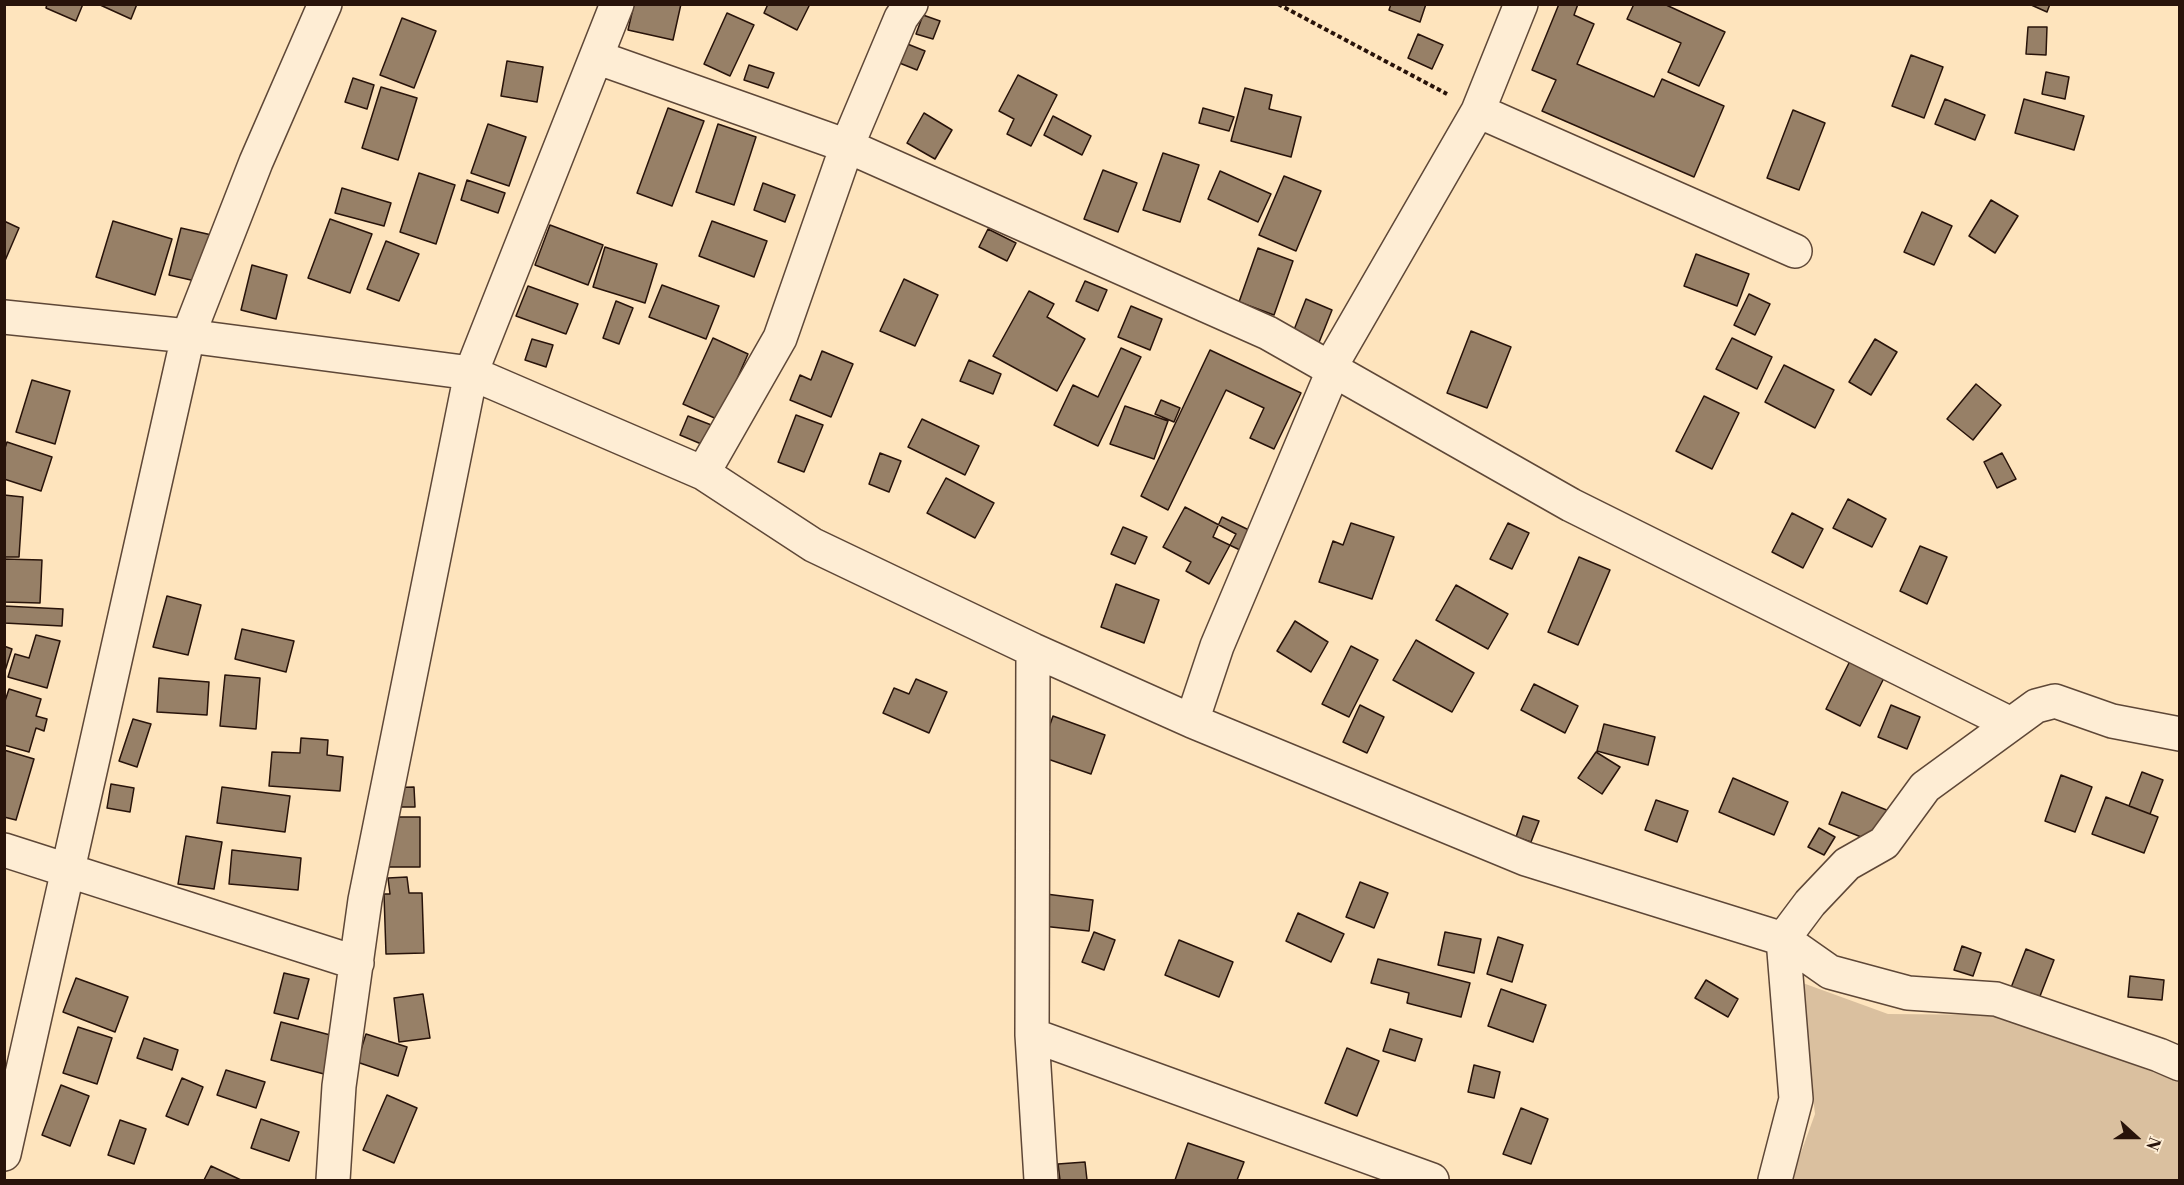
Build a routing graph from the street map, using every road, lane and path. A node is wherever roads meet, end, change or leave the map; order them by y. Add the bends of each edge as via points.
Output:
1 (325, 4) edge
2 (617, 4) edge
3 (911, 4) edge
4 (1278, 4) edge
5 (1521, 4) edge
6 (596, 57) junction
7 (1478, 111) junction
8 (847, 146) junction
9 (1795, 251) dead end
10 (4, 317) edge
11 (188, 336) junction
12 (1333, 371) junction
13 (471, 373) junction
14 (703, 473) junction
15 (1033, 650) junction
16 (1192, 720) junction
17 (2011, 723) junction
18 (2180, 734) edge
19 (4, 850) edge
20 (68, 870) junction
21 (1783, 939) junction
22 (357, 963) junction
23 (1032, 1035) junction
24 (2180, 1064) edge
25 (4, 1154) edge
26 (333, 1180) edge
27 (1041, 1180) edge
28 (1432, 1180) edge
29 (1774, 1180) edge

1 - 11 street via 256,162
2 - 6 street
3 - 8 street via 901,18
4 - 7 path
5 - 7 street
6 - 8 street
6 - 13 street
7 - 9 street
7 - 12 street via 1336,357
8 - 12 street via 1268,333
8 - 14 street via 780,338
10 - 11 street
11 - 13 street
11 - 20 street
12 - 16 street via 1217,645
12 - 17 street via 1571,505
13 - 14 street
13 - 22 street via 367,888
14 - 15 street via 813,545
15 - 16 street
15 - 23 street
16 - 21 street via 1527,860
17 - 18 street via 2036,706 2055,701 2112,721
17 - 21 street via 1925,787 1884,843 1847,864
19 - 20 street
20 - 22 street
20 - 25 street
21 - 24 street via 1830,972 1908,993 1996,999
21 - 29 street via 1796,1099
22 - 26 street via 339,1086
23 - 27 street
23 - 28 street

